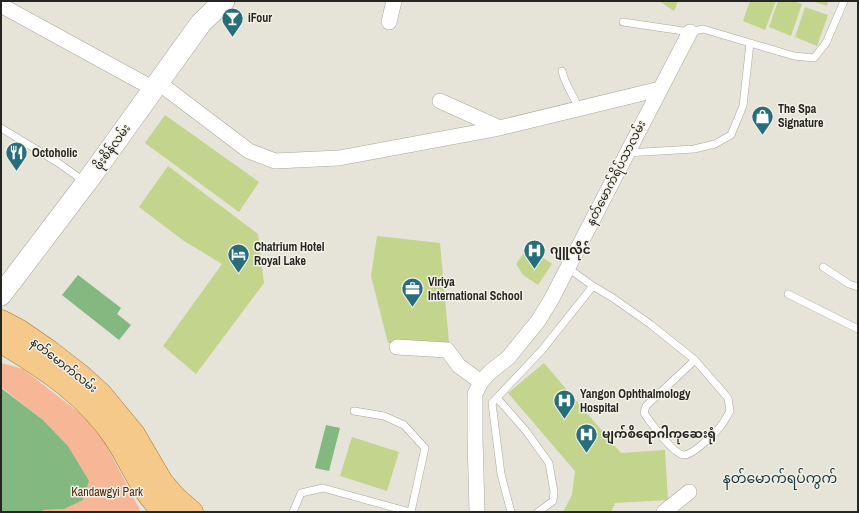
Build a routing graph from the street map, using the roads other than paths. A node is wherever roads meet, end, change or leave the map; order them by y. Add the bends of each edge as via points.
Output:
1 (2, 1) edge
2 (224, 1) edge
3 (394, 1) edge
4 (844, 1) edge
5 (389, 22) dead end
6 (623, 22) dead end
7 (690, 32) junction
8 (750, 43) junction
9 (562, 71) dead end
10 (156, 86) junction
11 (660, 89) junction
12 (440, 101) dead end
13 (579, 109) junction
14 (1, 128) edge
15 (500, 128) junction
16 (627, 152) junction
17 (86, 183) junction
18 (823, 267) dead end
19 (568, 268) junction
20 (593, 286) junction
21 (858, 287) edge
22 (788, 294) dead end
23 (1, 295) edge
24 (1, 322) edge
25 (858, 329) edge
26 (1, 342) edge
27 (397, 347) dead end
28 (695, 360) junction
29 (75, 381) junction
30 (481, 382) junction
31 (497, 398) junction
32 (354, 411) dead end
33 (689, 492) dead end
34 (161, 511) edge
35 (192, 512) edge
36 (293, 512) edge
37 (411, 512) edge
38 (477, 512) edge
39 (511, 512) edge
40 (538, 512) edge
41 (664, 512) edge

1 - 10 street via 6,8
2 - 10 main road, ဖိုးစိန်လမ်း via 202,23
3 - 5 street
4 - 8 lane via 826,44 814,58 794,56
6 - 7 lane
7 - 8 lane via 703,29
7 - 11 street, နတ်မောက်ရိပ်သာလမ်း
8 - 16 lane via 743,106 731,135 715,144 694,149
9 - 13 lane
10 - 15 street via 249,151 275,161 339,158
10 - 17 main road, ဖိုးစိန်လမ်း
11 - 13 street
11 - 16 street, နတ်မောက်ရိပ်သာလမ်း
12 - 15 street
13 - 15 street
14 - 17 lane
16 - 19 street, နတ်မောက်ရိပ်သာလမ်း
17 - 23 main road, ဖိုးစိန်လမ်း
18 - 21 lane
19 - 20 lane
19 - 30 street, နတ်မောက်ရိပ်သာလမ်း via 538,320 508,358
20 - 28 lane via 650,324
20 - 31 lane via 542,350
22 - 25 lane
24 - 29 main road, နတ်မောက်လမ်း via 26,335
26 - 29 main road, နတ်မောက်လမ်း
27 - 30 street via 447,350 459,366
28 - 28 lane via 728,398 730,411 721,426 692,453 684,455 678,453 655,429 644,413 646,406
29 - 34 main road, နတ်မောက်လမ်း via 90,406 116,439 147,494
29 - 35 main road, နတ်မောက်လမ်း via 101,394 134,434 162,482
30 - 38 street, နတ်မောက်ရိပ်သာလမ်း via 475,394
31 - 39 lane via 492,403 494,425 501,474
31 - 40 lane via 526,431 549,463 553,501
32 - 37 lane via 384,416 404,425 425,448
33 - 41 street
36 - 37 lane via 301,493 323,488

